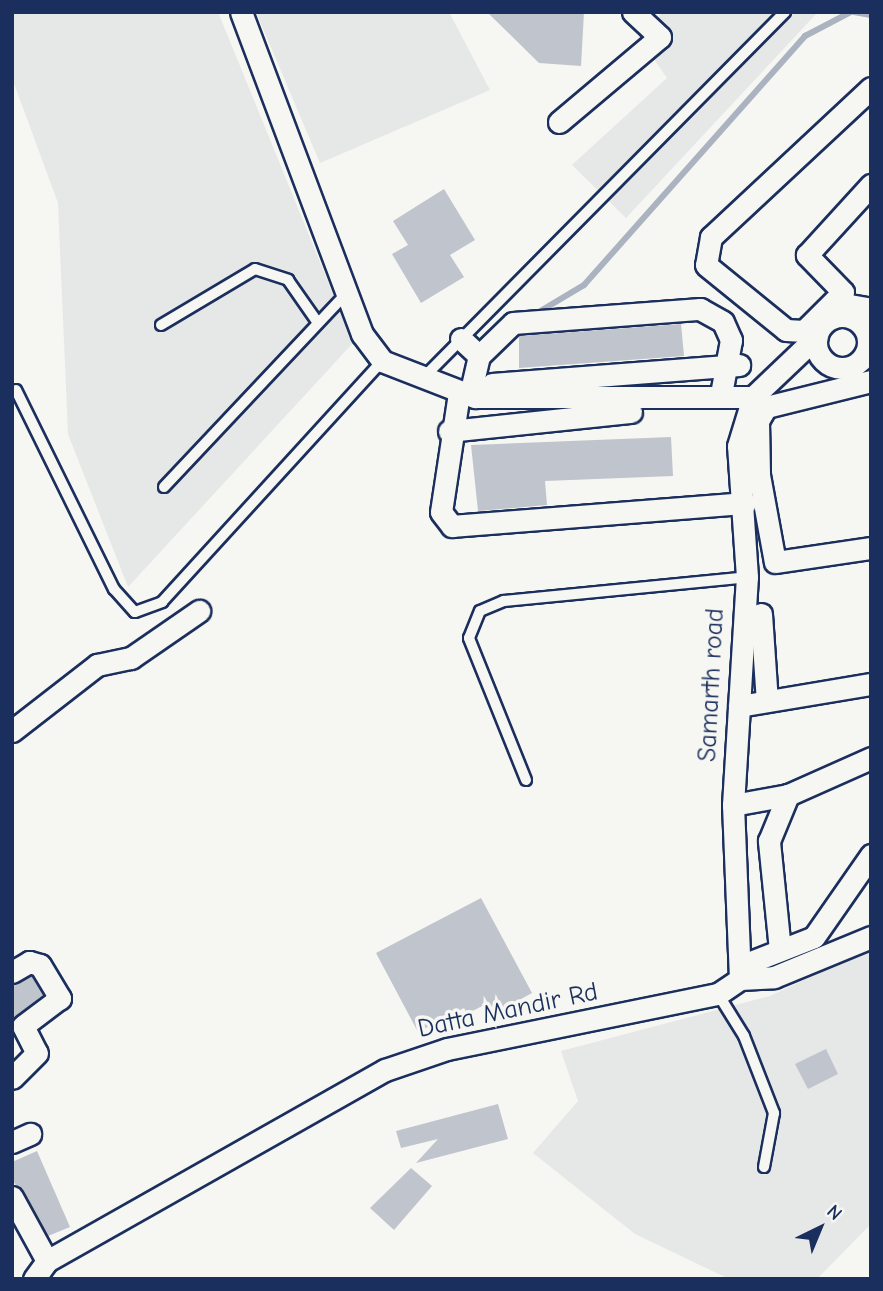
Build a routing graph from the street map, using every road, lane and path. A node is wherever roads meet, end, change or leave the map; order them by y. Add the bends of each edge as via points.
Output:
1 (241, 12) edge
2 (633, 12) edge
3 (785, 12) edge
4 (871, 88) edge
5 (559, 122) dead end
6 (871, 185) edge
7 (346, 293) junction
8 (838, 303) junction
9 (871, 309) edge
10 (318, 323) junction
11 (161, 325) dead end
12 (810, 336) junction
13 (461, 339) junction
14 (870, 343) edge
15 (479, 356) junction
16 (382, 361) junction
17 (732, 366) junction
18 (627, 374) junction
19 (421, 380) junction
20 (871, 381) edge
21 (460, 388) junction
22 (16, 390) dead end
23 (721, 394) junction
24 (753, 397) junction
25 (629, 405) junction
26 (449, 431) junction
27 (751, 478) junction
28 (164, 487) dead end
29 (744, 503) junction
30 (871, 548) edge
31 (754, 600) junction
32 (199, 611) dead end
33 (871, 684) edge
34 (767, 701) junction
35 (739, 706) junction
36 (12, 731) edge
37 (871, 758) edge
38 (526, 780) dead end
39 (788, 795) junction
40 (733, 805) junction
41 (871, 855) edge
42 (871, 937) edge
43 (780, 950) junction
44 (12, 972) edge
45 (741, 972) junction
46 (718, 995) junction
47 (12, 1078) edge
48 (764, 1167) dead end
49 (12, 1197) edge
50 (47, 1261) junction
51 (34, 1279) edge

1 - 7 street
2 - 5 street via 660,37
3 - 13 lane
4 - 12 street via 710,236 705,253 706,265 786,330
6 - 8 street via 807,255 844,292
7 - 10 lane
7 - 16 street via 362,334
8 - 9 street
8 - 12 street
10 - 11 lane via 288,280 255,269
10 - 28 lane
12 - 14 street via 833,317 850,316 864,326
12 - 14 street via 819,353 839,368 863,359
12 - 24 street
13 - 15 street
13 - 19 lane
15 - 17 street via 513,323 700,309 723,322
15 - 21 street
16 - 19 street
16 - 22 lane via 162,602 135,612 114,589
17 - 18 street
17 - 23 street
18 - 21 street
18 - 25 street
19 - 21 street
20 - 27 street via 766,407 758,421
21 - 25 street
21 - 26 street
23 - 24 street
23 - 25 street
24 - 27 street, Samarth road via 738,446
25 - 26 street
26 - 29 street via 441,512 452,526
27 - 29 street, Samarth road
27 - 30 street via 775,562
29 - 31 street, Samarth road
31 - 34 street
31 - 35 street, Samarth road
31 - 38 lane via 504,601 480,611 469,638
32 - 36 street via 131,658 97,665
33 - 34 street
34 - 35 street
35 - 40 street, Samarth road
37 - 39 street
39 - 40 street
39 - 43 street via 769,841
40 - 45 street, Samarth road
41 - 43 street, Datta Mandir Rd via 814,937
42 - 45 street via 774,977
43 - 45 street, Datta Mandir Rd
44 - 47 street via 33,961 60,998 23,1026 37,1053
45 - 46 street, Datta Mandir Rd
46 - 48 lane via 744,1036 774,1113
46 - 50 street, Datta Mandir Rd via 447,1049 385,1070
49 - 50 street
50 - 51 street, Datta Mandir Rd

